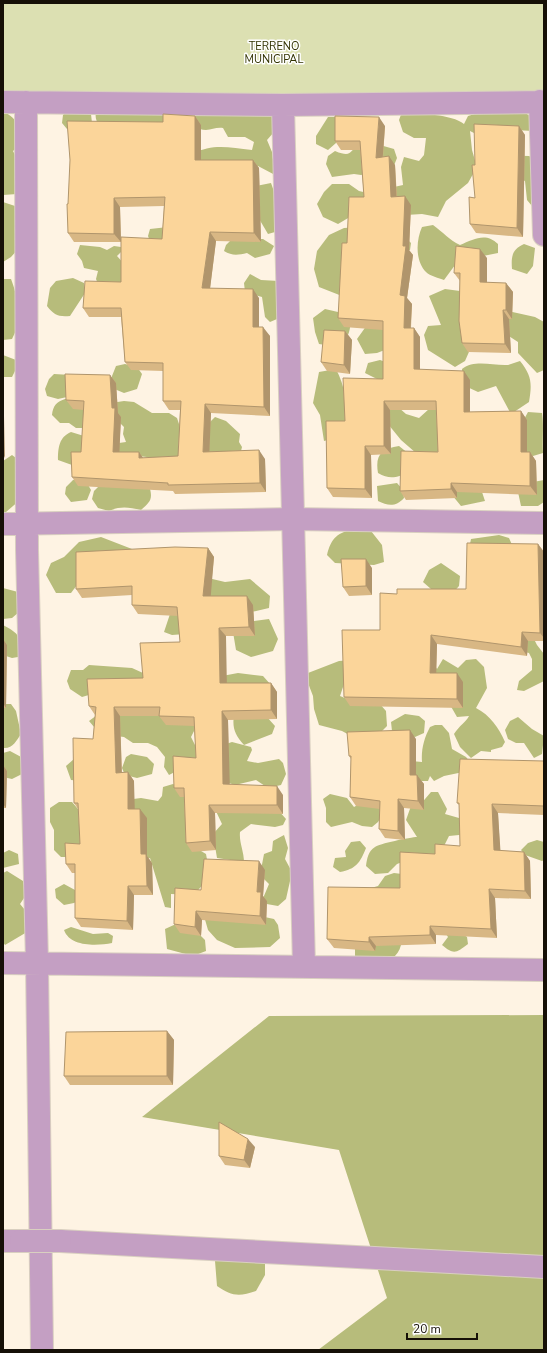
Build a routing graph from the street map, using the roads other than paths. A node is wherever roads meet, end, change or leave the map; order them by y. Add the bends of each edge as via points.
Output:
1 (3, 102) edge
2 (26, 102) junction
3 (542, 102) edge
4 (283, 105) junction
5 (544, 235) edge
6 (293, 519) junction
7 (544, 522) edge
8 (3, 524) edge
9 (27, 524) junction
10 (37, 962) junction
11 (3, 963) edge
12 (304, 966) junction
13 (544, 970) edge
14 (12, 1241) edge
15 (544, 1267) edge
16 (42, 1350) edge

1 - 2 street
2 - 4 street
2 - 9 street
3 - 4 street
3 - 5 street
4 - 6 street
6 - 7 street
6 - 9 street
6 - 12 street
8 - 9 street
9 - 10 street
10 - 11 street
10 - 12 street
10 - 16 street
12 - 13 street
14 - 15 street, bridge via 60,1241

